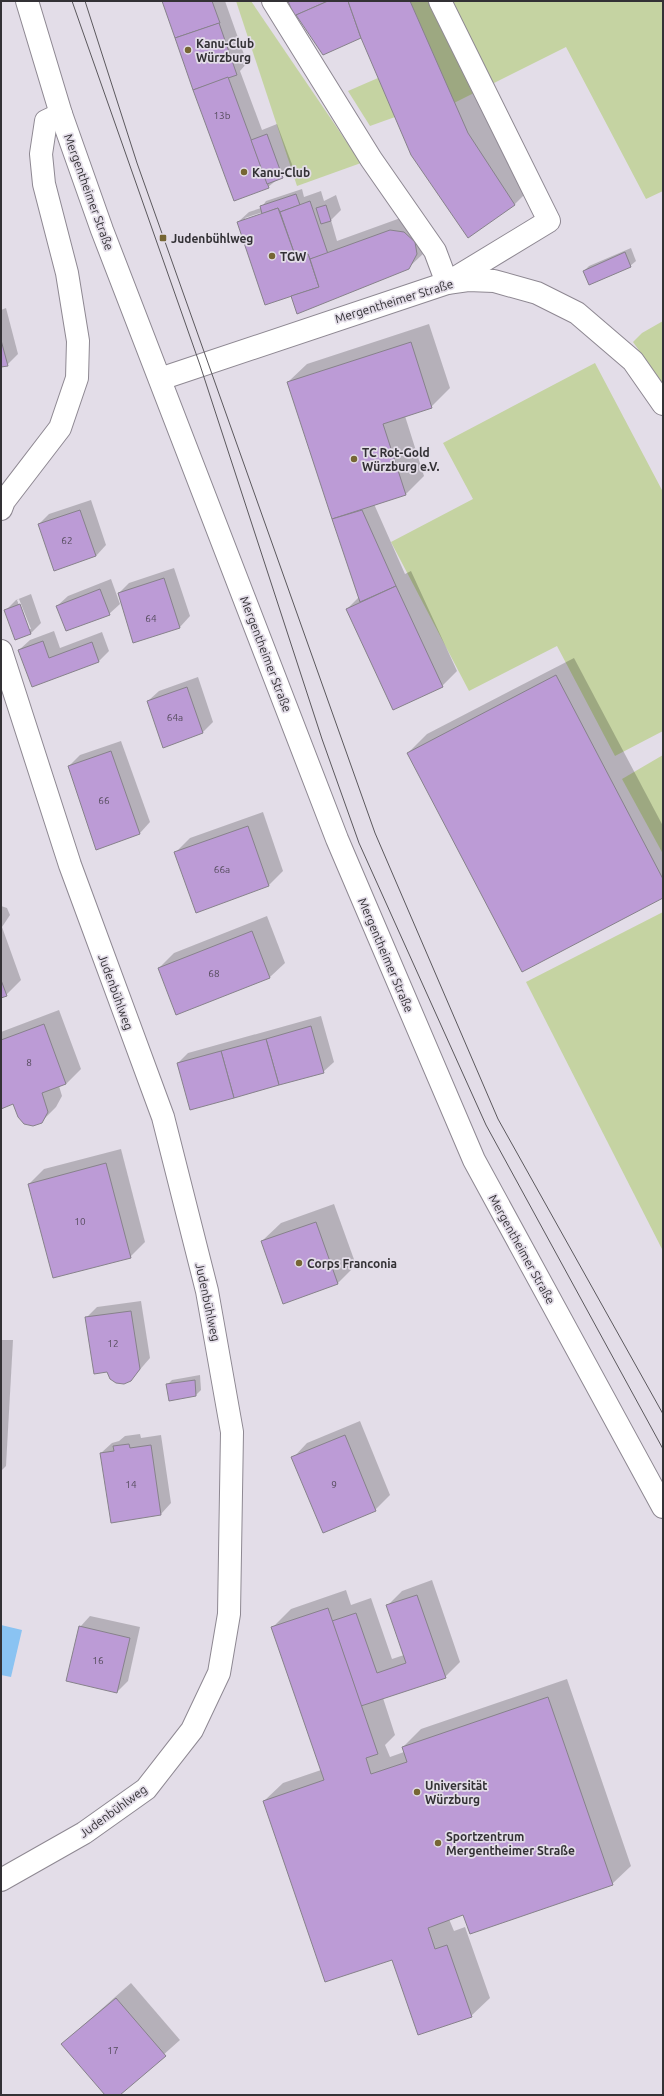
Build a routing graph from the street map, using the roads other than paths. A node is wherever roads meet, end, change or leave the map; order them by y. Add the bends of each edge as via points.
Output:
1 (27, 1) edge
2 (273, 1) edge
3 (440, 1) edge
4 (61, 114) junction
5 (447, 283) junction
6 (160, 379) junction
7 (663, 404) edge
8 (1, 509) edge
9 (1, 651) edge
10 (663, 1507) edge
11 (1, 1880) edge

1 - 4 street, Mergentheimer Straße
2 - 5 street via 371,160 435,251
3 - 5 street via 549,221
4 - 6 street, Mergentheimer Straße via 102,230
4 - 8 street via 46,121 41,154 44,184 68,280 78,342 77,378 60,428 4,501
5 - 6 street, Mergentheimer Straße
5 - 7 street, Mergentheimer Straße via 494,280 537,294 577,313 633,361
6 - 10 street, Mergentheimer Straße via 336,839 474,1160
9 - 11 street, Judenbühlweg via 70,865 163,1117 207,1290 232,1432 229,1614 219,1673 192,1730 146,1789 84,1833

